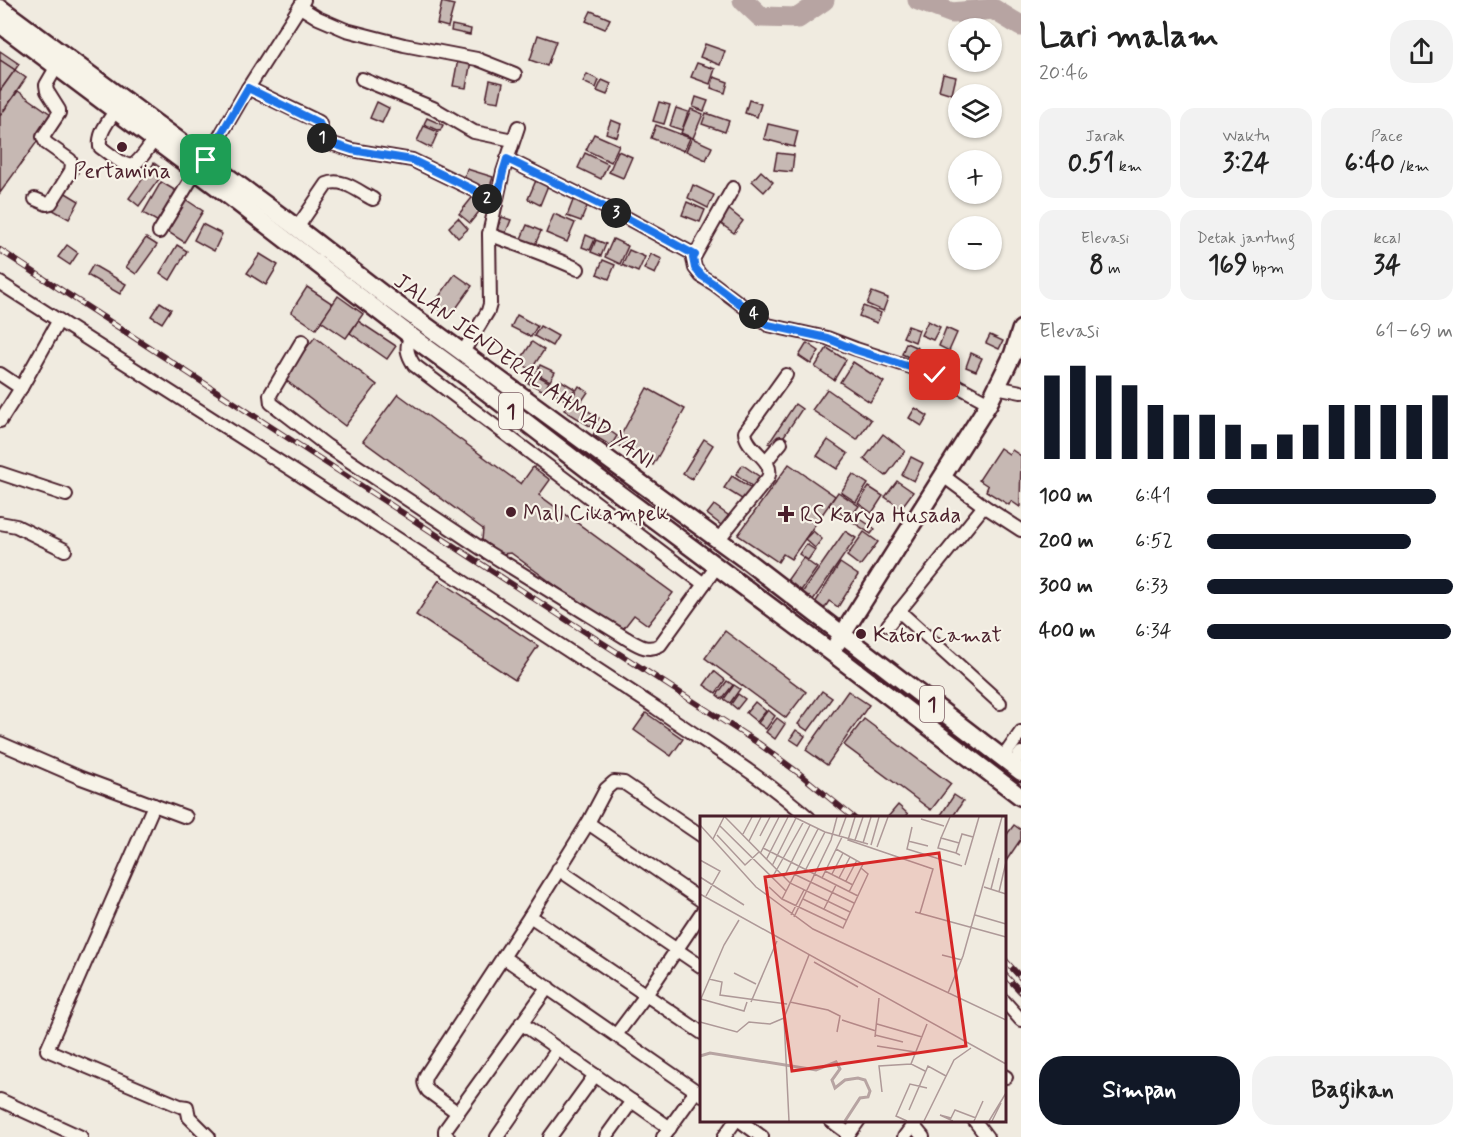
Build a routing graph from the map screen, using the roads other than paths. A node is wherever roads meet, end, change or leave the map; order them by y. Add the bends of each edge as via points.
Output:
1 (302, 3) edge
2 (0, 8) edge
3 (0, 24) edge
4 (57, 66) junction
5 (515, 74) dead end
6 (362, 79) dead end
7 (248, 88) junction
8 (115, 111) junction
9 (518, 127) dead end
10 (154, 140) junction
11 (513, 140) junction
12 (507, 159) junction
13 (201, 166) junction
14 (734, 188) dead end
15 (35, 199) dead end
16 (373, 199) dead end
17 (496, 204) junction
18 (297, 228) junction
19 (159, 232) dead end
20 (489, 234) junction
21 (695, 255) junction
22 (578, 268) dead end
23 (0, 283) edge
24 (59, 320) junction
25 (1021, 329) edge
26 (411, 336) junction
27 (302, 341) dead end
28 (463, 352) junction
29 (0, 374) edge
30 (786, 375) dead end
31 (996, 387) junction
32 (21, 388) junction
33 (1021, 392) edge
34 (988, 403) junction
35 (0, 422) edge
36 (781, 443) dead end
37 (766, 461) junction
38 (0, 473) edge
39 (942, 475) junction
40 (66, 495) dead end
41 (672, 506) junction
42 (984, 506) junction
43 (0, 523) edge
44 (660, 525) junction
45 (1021, 530) edge
46 (718, 540) junction
47 (65, 550) dead end
48 (717, 566) junction
49 (704, 584) junction
50 (899, 611) junction
51 (888, 626) dead end
52 (843, 635) junction
53 (831, 652) junction
54 (1000, 703) dead end
55 (1021, 732) edge
56 (0, 743) edge
57 (1014, 762) edge
58 (1021, 797) edge
59 (154, 805) junction
60 (807, 816) edge
61 (186, 818) dead end
62 (588, 823) junction
63 (700, 835) edge
64 (558, 869) junction
65 (700, 900) edge
66 (530, 915) junction
67 (700, 915) edge
68 (676, 950) junction
69 (503, 957) junction
70 (700, 966) edge
71 (548, 987) junction
72 (646, 995) junction
73 (1006, 1002) edge
74 (1021, 1020) edge
75 (522, 1023) junction
76 (700, 1032) edge
77 (616, 1035) junction
78 (558, 1049) junction
79 (595, 1075) junction
80 (699, 1093) edge
81 (0, 1100) edge
82 (632, 1101) junction
83 (458, 1113) junction
84 (736, 1122) edge
85 (741, 1122) edge
86 (832, 1122) edge
87 (858, 1122) edge
88 (911, 1123) edge
89 (666, 1132) edge
90 (848, 1135) edge
91 (81, 1137) edge
92 (209, 1137) edge
93 (448, 1137) edge
94 (497, 1137) edge
95 (550, 1137) edge
96 (606, 1137) edge
97 (724, 1137) edge
98 (762, 1137) edge
99 (904, 1137) edge
100 (922, 1137) edge

1 - 5 street via 318,18 346,30 477,59
1 - 7 street
2 - 13 highway, JALAN JENDERAL AHMAD YANI / 1
3 - 4 highway, JALAN JENDERAL AHMAD YANI / 1
4 - 8 highway, JALAN JENDERAL AHMAD YANI / 1
4 - 15 street via 46,85 59,113 43,137 70,160 71,171 51,203
6 - 11 street via 433,108 474,132
7 - 13 street
7 - 17 street via 319,123 322,138 327,142 412,160
8 - 10 highway, JALAN JENDERAL AHMAD YANI / 1
8 - 10 street via 101,133 100,147 126,166 132,166
9 - 11 street
10 - 13 highway, JALAN JENDERAL AHMAD YANI / 1
11 - 12 street
12 - 17 street
12 - 21 street
13 - 18 highway, JALAN JENDERAL AHMAD YANI / 1
13 - 19 street
13 - 26 highway, JALAN JENDERAL AHMAD YANI / 1
14 - 21 street
16 - 18 street via 340,182 330,182
17 - 20 street
18 - 28 highway, JALAN JENDERAL AHMAD YANI / 1
20 - 22 street
20 - 28 street via 490,304
21 - 34 street via 695,268 702,276 768,325 827,338 928,372
23 - 24 street
24 - 32 street
24 - 60 street via 647,702
25 - 31 highway
26 - 44 highway, JALAN JENDERAL AHMAD YANI / 1
26 - 49 street via 406,348 414,365
27 - 49 street via 270,395 271,403 327,446 472,543 626,638 644,648 660,645
28 - 41 highway, JALAN JENDERAL AHMAD YANI / 1
29 - 32 street
30 - 37 street via 745,432 748,443
31 - 33 street
31 - 34 highway
32 - 35 street
34 - 39 highway
36 - 37 street
37 - 46 street via 770,469 768,478
38 - 40 street
39 - 42 street
39 - 52 highway
41 - 44 highway
41 - 46 highway, JALAN JENDERAL AHMAD YANI / 1
42 - 45 street
42 - 50 street
43 - 47 street via 16,526
44 - 48 highway, JALAN JENDERAL AHMAD YANI / 1
46 - 52 highway, JALAN JENDERAL AHMAD YANI / 1
48 - 49 street
48 - 53 highway, JALAN JENDERAL AHMAD YANI / 1
50 - 51 street
50 - 54 street
52 - 53 highway
52 - 57 highway, JALAN JENDERAL AHMAD YANI / 1
53 - 58 highway, JALAN JENDERAL AHMAD YANI / 1
55 - 57 street
56 - 59 street
59 - 61 street
59 - 92 street via 47,1050 187,1107 189,1117
62 - 63 street via 606,789 614,782 624,783
62 - 64 street
62 - 65 street
64 - 66 street
64 - 68 street
66 - 69 street
66 - 72 street
67 - 68 street
68 - 70 street
68 - 72 street
69 - 71 street
69 - 83 street via 424,1080 428,1091
71 - 75 street
71 - 77 street
72 - 76 street
72 - 77 street
73 - 74 street
75 - 78 street
75 - 83 street
77 - 80 street
78 - 79 street
78 - 94 street
79 - 82 street
79 - 95 street
80 - 89 street
81 - 91 street
82 - 89 street
82 - 96 street
83 - 93 street via 445,1130
84 - 97 street
85 - 98 street
86 - 90 street
87 - 90 street
88 - 99 street
88 - 100 street

